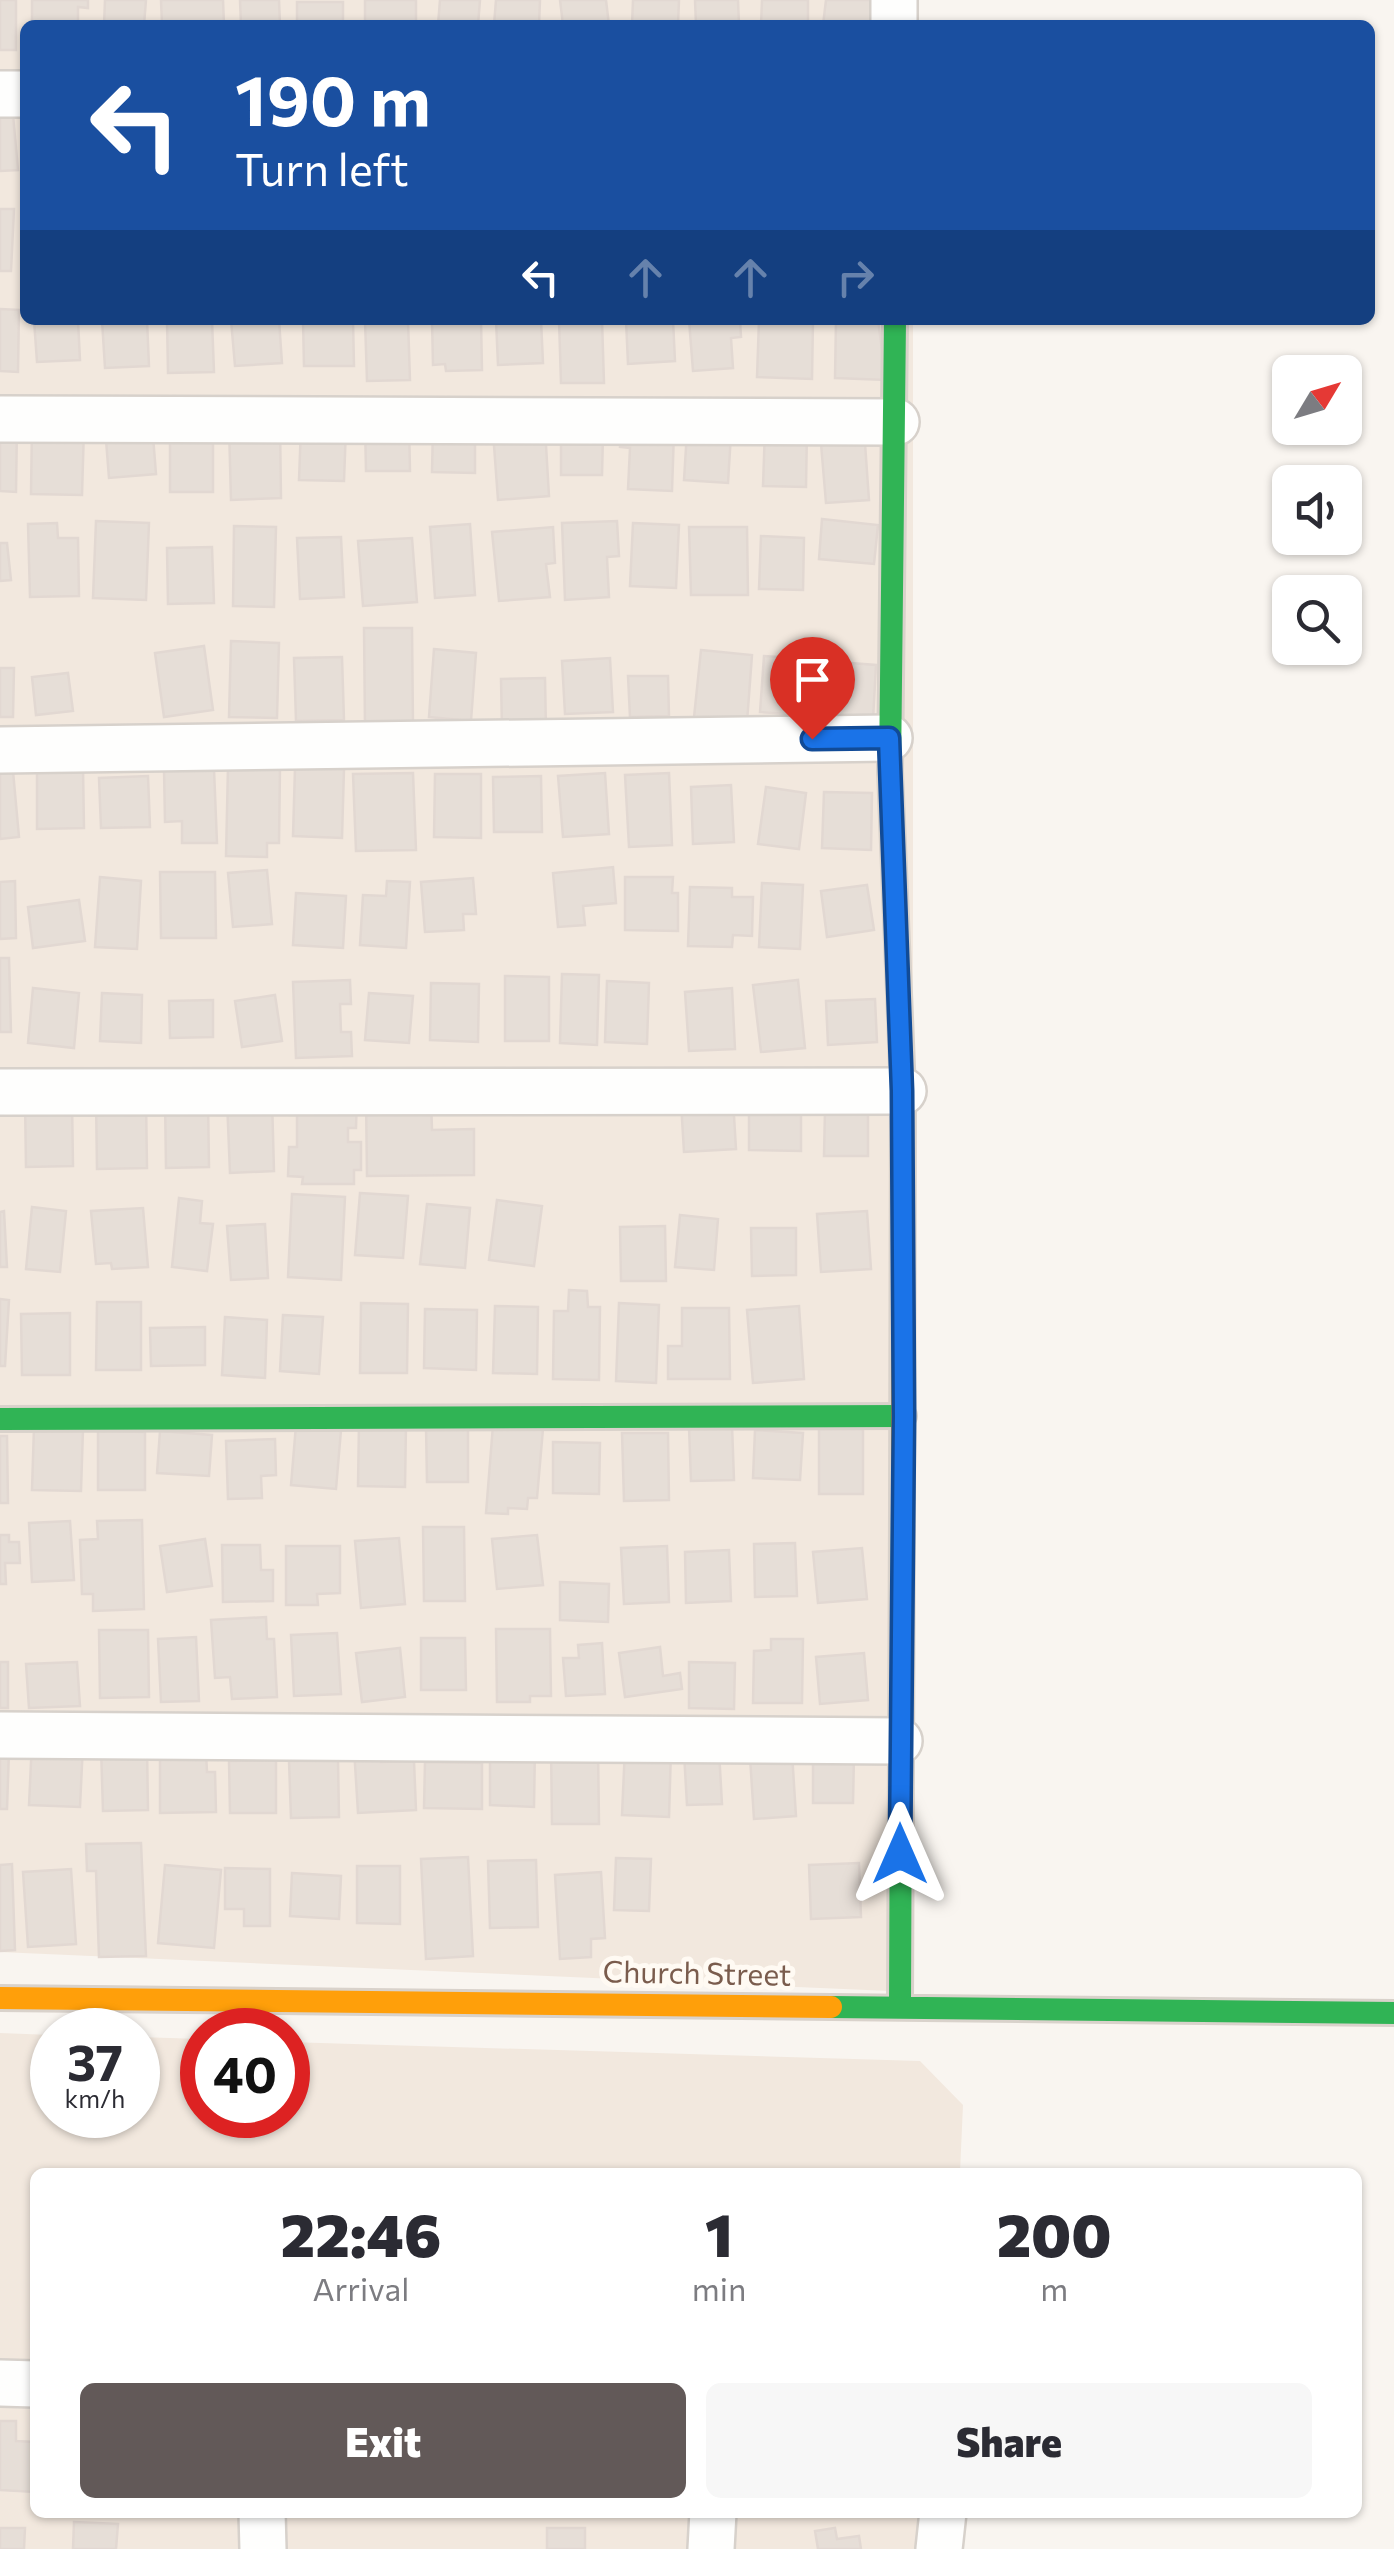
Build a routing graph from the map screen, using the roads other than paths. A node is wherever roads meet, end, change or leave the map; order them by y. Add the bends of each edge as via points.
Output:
1 (895, 325) edge
2 (0, 419) edge
3 (896, 422) junction
4 (889, 738) junction
5 (0, 750) edge
6 (902, 1091) junction
7 (0, 1092) edge
8 (904, 1416) junction
9 (0, 1419) edge
10 (0, 1735) edge
11 (899, 1741) junction
12 (0, 1998) edge
13 (900, 2006) junction
14 (1394, 2013) edge
15 (0, 2383) edge
16 (30, 2384) edge
17 (262, 2518) edge
18 (713, 2518) edge
19 (942, 2518) edge
20 (263, 2549) edge
21 (711, 2549) edge
22 (939, 2549) edge

1 - 3 street
2 - 3 street
3 - 4 street
4 - 5 street
4 - 6 street
6 - 7 street
6 - 8 street
8 - 9 street
8 - 11 street
10 - 11 street
11 - 13 street
12 - 13 street, Church Street
13 - 14 street, Church Street
15 - 16 street
17 - 20 street
18 - 21 street
19 - 22 street

